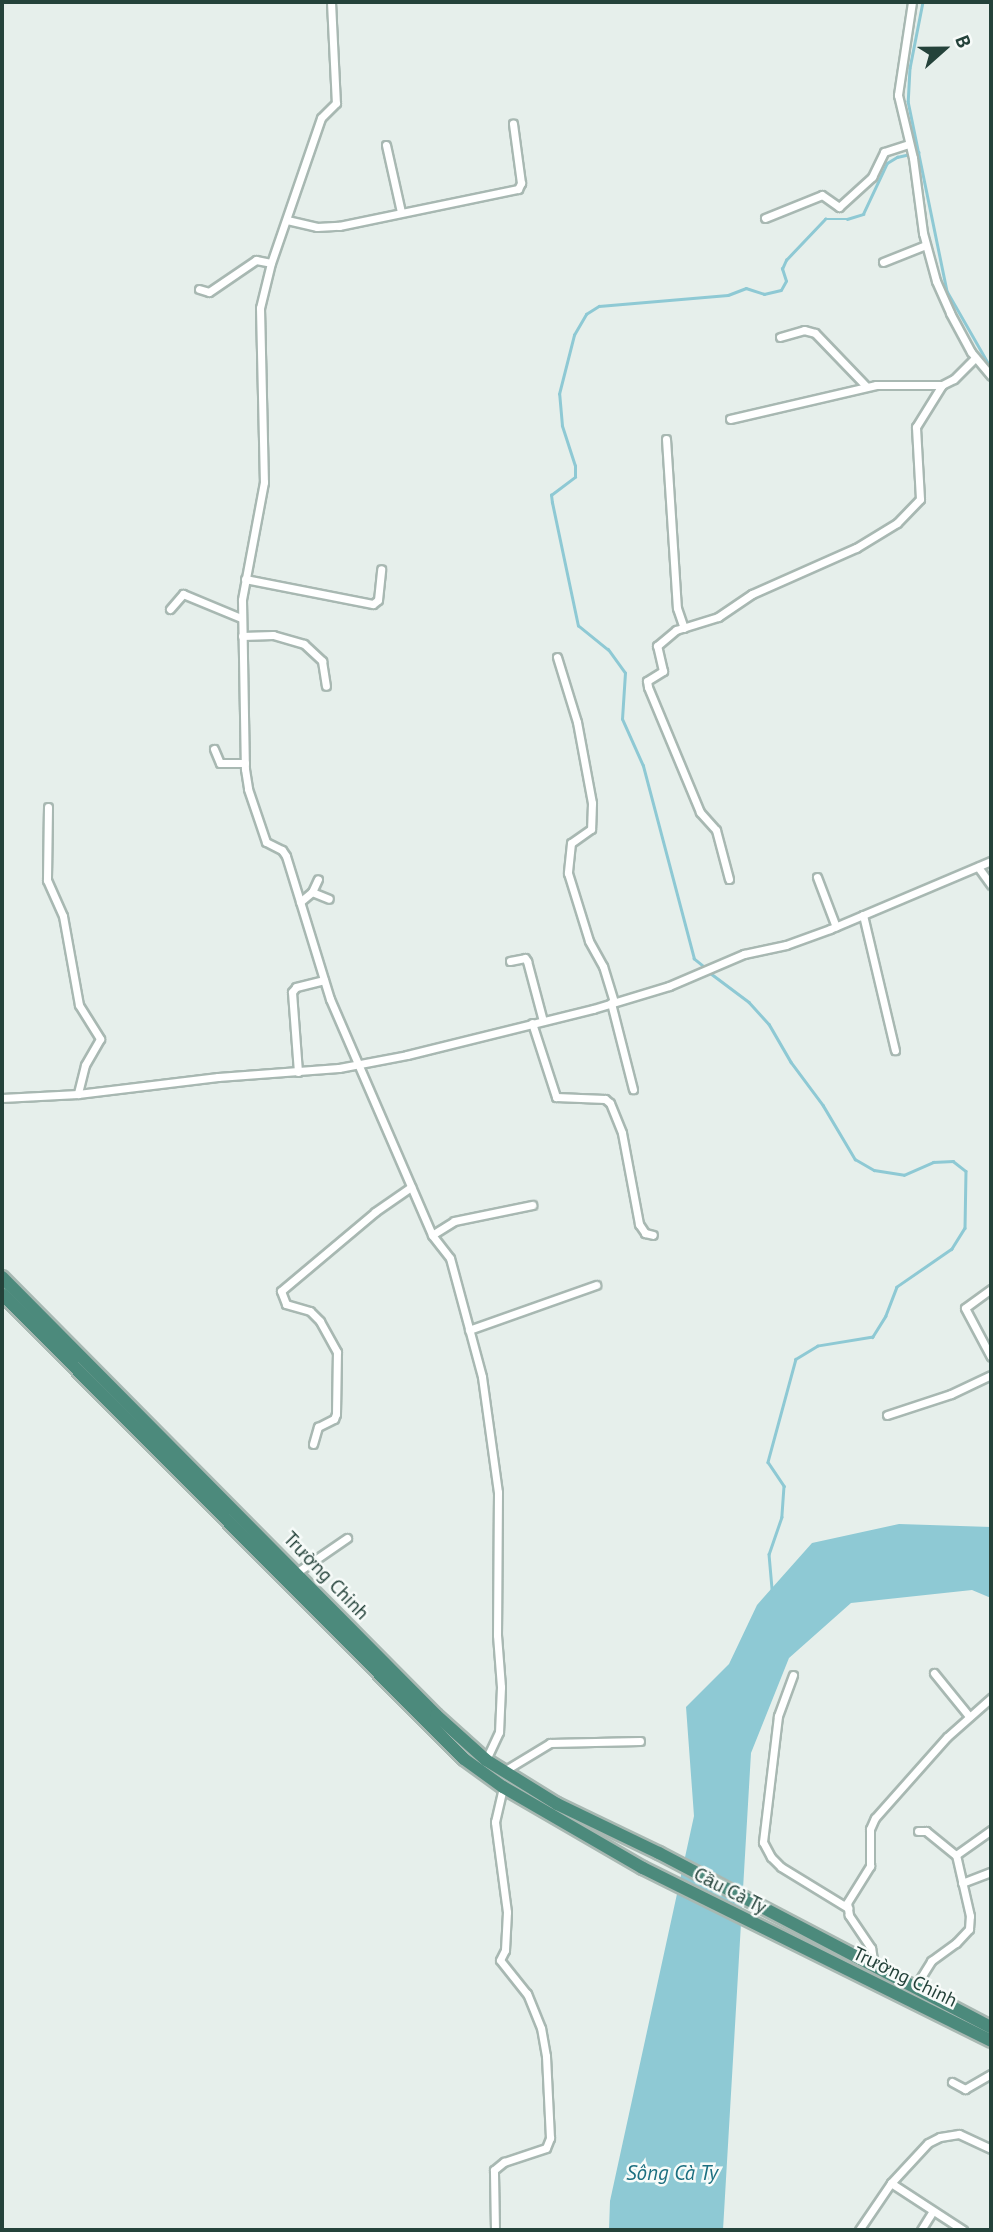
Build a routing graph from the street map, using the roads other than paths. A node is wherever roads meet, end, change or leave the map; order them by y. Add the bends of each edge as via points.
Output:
1 (331, 2) edge
2 (912, 2) edge
3 (513, 124) dead end
4 (909, 144) junction
5 (386, 145) dead end
6 (401, 212) junction
7 (765, 218) dead end
8 (287, 220) junction
9 (926, 245) junction
10 (883, 262) dead end
11 (271, 263) junction
12 (199, 289) dead end
13 (780, 337) dead end
14 (975, 358) junction
15 (991, 376) edge
16 (942, 385) junction
17 (866, 386) junction
18 (730, 419) dead end
19 (666, 439) dead end
20 (381, 569) dead end
21 (245, 579) junction
22 (170, 610) dead end
23 (241, 618) junction
24 (684, 628) junction
25 (242, 636) junction
26 (557, 657) dead end
27 (326, 686) dead end
28 (214, 749) dead end
29 (245, 764) junction
30 (48, 807) dead end
31 (991, 861) edge
32 (978, 867) junction
33 (817, 877) dead end
34 (318, 879) dead end
35 (729, 879) dead end
36 (991, 885) edge
37 (312, 892) junction
38 (329, 899) dead end
39 (300, 901) junction
40 (863, 915) junction
41 (836, 927) junction
42 (510, 961) dead end
43 (324, 980) junction
44 (613, 1003) junction
45 (542, 1021) junction
46 (532, 1023) junction
47 (895, 1050) dead end
48 (358, 1065) junction
49 (298, 1072) junction
50 (634, 1089) dead end
51 (78, 1094) junction
52 (2, 1098) edge
53 (411, 1187) junction
54 (533, 1205) dead end
55 (432, 1235) junction
56 (653, 1235) dead end
57 (2, 1277) edge
58 (596, 1285) dead end
59 (991, 1289) edge
60 (2, 1294) edge
61 (469, 1330) junction
62 (991, 1357) edge
63 (991, 1377) edge
64 (887, 1415) dead end
65 (313, 1444) dead end
66 (347, 1538) dead end
67 (296, 1573) junction
68 (934, 1673) dead end
69 (793, 1675) dead end
70 (991, 1698) edge
71 (969, 1716) junction
72 (640, 1741) dead end
73 (486, 1760) junction
74 (503, 1771) junction
75 (503, 1787) junction
76 (991, 1830) edge
77 (918, 1831) dead end
78 (659, 1853) joint
79 (956, 1855) junction
80 (643, 1868) joint
81 (991, 1872) edge
82 (962, 1883) junction
83 (848, 1909) junction
84 (805, 1929) joint
85 (801, 1947) joint
86 (874, 1967) junction
87 (915, 1987) junction
88 (991, 2026) edge
89 (991, 2041) edge
90 (991, 2074) edge
91 (952, 2082) dead end
92 (991, 2149) edge
93 (891, 2183) junction
94 (933, 2211) junction
95 (495, 2230) edge
96 (859, 2230) edge
97 (921, 2230) edge
98 (962, 2230) edge

1 - 8 street via 336,103 321,118
2 - 4 street via 898,90
3 - 6 street via 518,189
4 - 7 street via 884,152 872,177 839,207 822,195
4 - 9 street
5 - 6 street
6 - 8 street via 325,228
8 - 11 street
9 - 10 street
9 - 14 street via 941,294
11 - 12 street via 256,260 209,292
11 - 21 street via 260,308 264,482
13 - 17 street via 804,330 815,333
14 - 15 street
14 - 16 street
16 - 17 street
16 - 24 street via 916,428 920,499 897,523 856,548 752,594 718,618
17 - 18 street
19 - 24 street via 677,608
20 - 21 street via 378,600 373,604
21 - 23 street
22 - 23 street via 183,594
23 - 25 street
24 - 35 street via 657,646 663,671 647,681 648,687 700,812 716,830
25 - 27 street via 273,635 304,644 322,661
25 - 29 street
26 - 44 street via 577,722 592,803 591,829 571,843 568,873
28 - 29 street via 220,763
29 - 39 street via 248,789 267,843 284,852
30 - 51 street via 47,880 62,916 79,1005 100,1039 85,1065
31 - 32 street
32 - 36 street
32 - 40 street
33 - 41 street
34 - 37 street
37 - 38 street
37 - 39 street
39 - 43 street
40 - 41 street
40 - 47 street
41 - 44 street via 744,954 678,983
42 - 45 street via 527,961
43 - 48 street
43 - 49 street via 292,992
44 - 45 street
44 - 50 street
45 - 46 street
46 - 48 street
46 - 56 street via 556,1097 610,1103 622,1133 639,1224
48 - 49 street
48 - 53 street
49 - 51 street
51 - 52 street
53 - 55 street
53 - 65 street via 281,1291 286,1304 310,1311 320,1321 337,1352 336,1414 318,1427
54 - 55 street via 454,1221
55 - 61 street via 450,1258
57 - 67 highway, Trường Chinh
58 - 61 street
59 - 62 street via 965,1308
60 - 75 highway, Trường Chinh via 425,1722
61 - 73 street via 481,1377 498,1492 501,1718
63 - 64 street
66 - 67 street
67 - 73 highway, Trường Chinh
68 - 71 street
69 - 83 street via 778,1716 763,1842 781,1867
70 - 71 street
71 - 83 street via 875,1818 868,1837 870,1866 849,1899
72 - 74 street via 550,1744
73 - 74 highway, Trường Chinh
74 - 78 highway, Trường Chinh via 557,1804
75 - 80 highway, Trường Chinh
75 - 95 street via 495,1822 507,1912 505,1950 500,1960 527,1994 541,2028 547,2056 550,2138 546,2148 494,2170
76 - 79 street
77 - 79 street via 926,1831
78 - 84 highway, Cầu Cà Ty
79 - 82 street
80 - 85 highway, Cầu Cà Ty
81 - 82 street
82 - 87 street via 969,1929 931,1961
83 - 86 street via 871,1948
84 - 86 highway, Trường Chinh
85 - 89 highway, Trường Chinh
86 - 87 highway, Trường Chinh
87 - 88 highway, Trường Chinh
90 - 91 street via 965,2089
92 - 93 street via 959,2134 940,2137 916,2153
93 - 94 street
93 - 96 street
94 - 97 street
94 - 98 street

